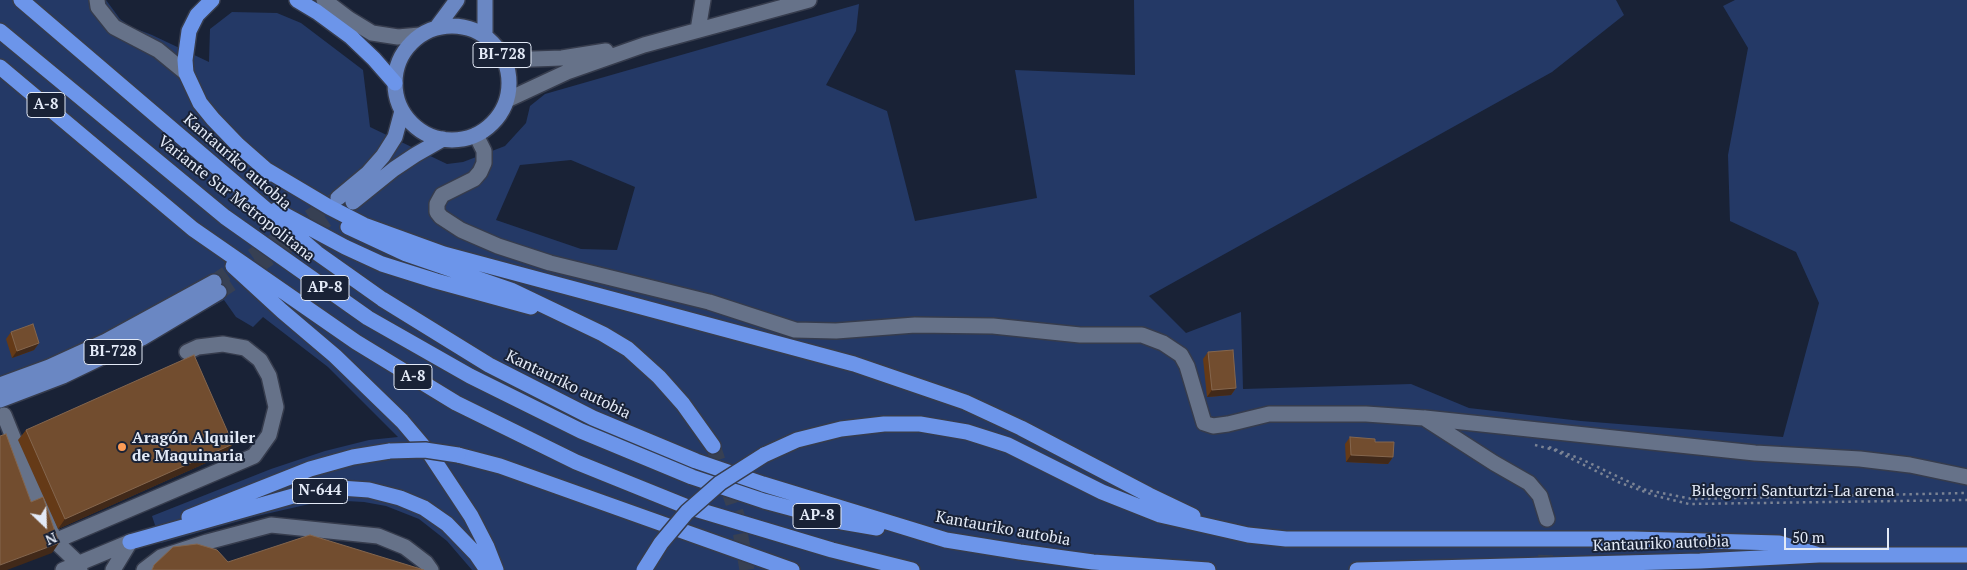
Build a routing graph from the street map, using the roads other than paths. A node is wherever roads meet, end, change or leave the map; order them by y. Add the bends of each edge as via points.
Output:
1 (21, 0) edge
2 (212, 0) edge
3 (297, 0) edge
4 (322, 0) edge
5 (457, 0) edge
6 (485, 0) edge
7 (703, 0) edge
8 (809, 0) edge
9 (98, 2) edge
10 (338, 27) junction
11 (437, 27) junction
12 (698, 30) junction
13 (0, 31) edge
14 (420, 35) junction
15 (485, 36) junction
16 (644, 45) junction
17 (505, 60) junction
18 (0, 67) edge
19 (186, 73) junction
20 (395, 83) junction
21 (507, 100) junction
22 (402, 111) junction
23 (476, 134) junction
24 (443, 139) junction
25 (265, 169) junction
26 (248, 195) junction
27 (338, 198) tunnel mouth
28 (353, 202) tunnel mouth
29 (193, 229) junction
30 (573, 319) junction
31 (187, 352) dead end
32 (0, 385) edge
33 (0, 400) edge
34 (4, 415) dead end
35 (1424, 418) junction
36 (713, 446) tunnel mouth
37 (1967, 477) edge
38 (1547, 519) tunnel mouth
39 (1222, 529) junction
40 (946, 540) junction
41 (55, 541) junction
42 (130, 542) junction
43 (1819, 554) junction
44 (1967, 555) edge
45 (79, 567) edge
46 (62, 570) edge
47 (113, 570) edge
48 (144, 570) edge
49 (431, 570) edge
50 (487, 570) edge
51 (496, 570) edge
52 (644, 570) edge
53 (792, 570) edge
54 (912, 570) edge
55 (1208, 570) edge
56 (1357, 570) edge

1 - 26 highway, Kantauriko autobia
2 - 19 highway via 197,15 189,31
3 - 10 highway
4 - 10 street
4 - 14 street via 372,33 398,37
5 - 11 main road, BI-728
6 - 15 main road, BI-728
7 - 12 street
8 - 12 street
9 - 19 street via 114,28 158,50
10 - 20 highway
11 - 14 main road, BI-728
11 - 15 main road, BI-728 via 454,25 470,28
12 - 16 street
13 - 40 highway, Variante Sur Metropolitana / AP-8 via 225,217 368,318 470,376 581,431 701,480 842,522
14 - 20 main road, BI-728 via 402,56
15 - 17 main road, BI-728 via 497,46
16 - 17 street via 562,58
16 - 21 street via 567,72
17 - 21 main road, BI-728 via 509,73
18 - 29 highway, A-8
19 - 25 highway via 200,103 213,119
20 - 22 main road, BI-728
21 - 23 main road, BI-728 via 495,120
22 - 24 main road, BI-728 via 426,134
22 - 27 main road via 395,137 383,156
23 - 24 main road, BI-728 via 460,139
23 - 35 street via 484,151 480,172 474,179 442,195 437,212 461,230 550,263 709,302 795,330 836,331 915,325 993,326 1080,335 1142,335 1181,355 1204,423 1213,426 1268,414 1366,414
24 - 28 main road, BI-728 via 415,155
25 - 30 highway via 296,194 358,233 406,254 511,290
25 - 39 highway via 364,225 444,254 854,364 965,402 1149,496
26 - 30 highway via 382,264
26 - 40 highway, Kantauriko autobia via 317,253 382,299 489,365 593,418 688,458 763,484
29 - 51 highway via 335,356 402,421 430,454 471,516
29 - 54 highway, A-8 via 356,342 456,403 576,462 685,506
30 - 36 highway via 628,349 659,377
31 - 41 street via 223,344 244,348 260,360 269,376 276,406 269,435 254,456
32 - 33 main road, BI-728 via 49,367 217,287 142,338 62,376
34 - 41 street
35 - 37 street via 1755,453 1860,459
35 - 38 street via 1529,483 1540,496
39 - 43 highway via 1286,539 1632,539 1779,543
39 - 52 highway, bridge via 1160,515 1102,492 1008,445 967,432 920,424 884,424 841,428 797,440 764,455 720,483 687,512
40 - 55 highway, Kantauriko autobia via 1092,562
41 - 45 street
42 - 45 street
42 - 47 street
42 - 50 highway, N-644 via 293,496 340,488 370,490 424,508 447,524
42 - 53 highway, bridge via 310,469 390,451 425,450 500,466
43 - 44 highway, Kantauriko autobia
43 - 56 highway, Kantauriko autobia via 1700,561
45 - 46 street
48 - 49 street via 161,557 271,525 378,536 406,547

